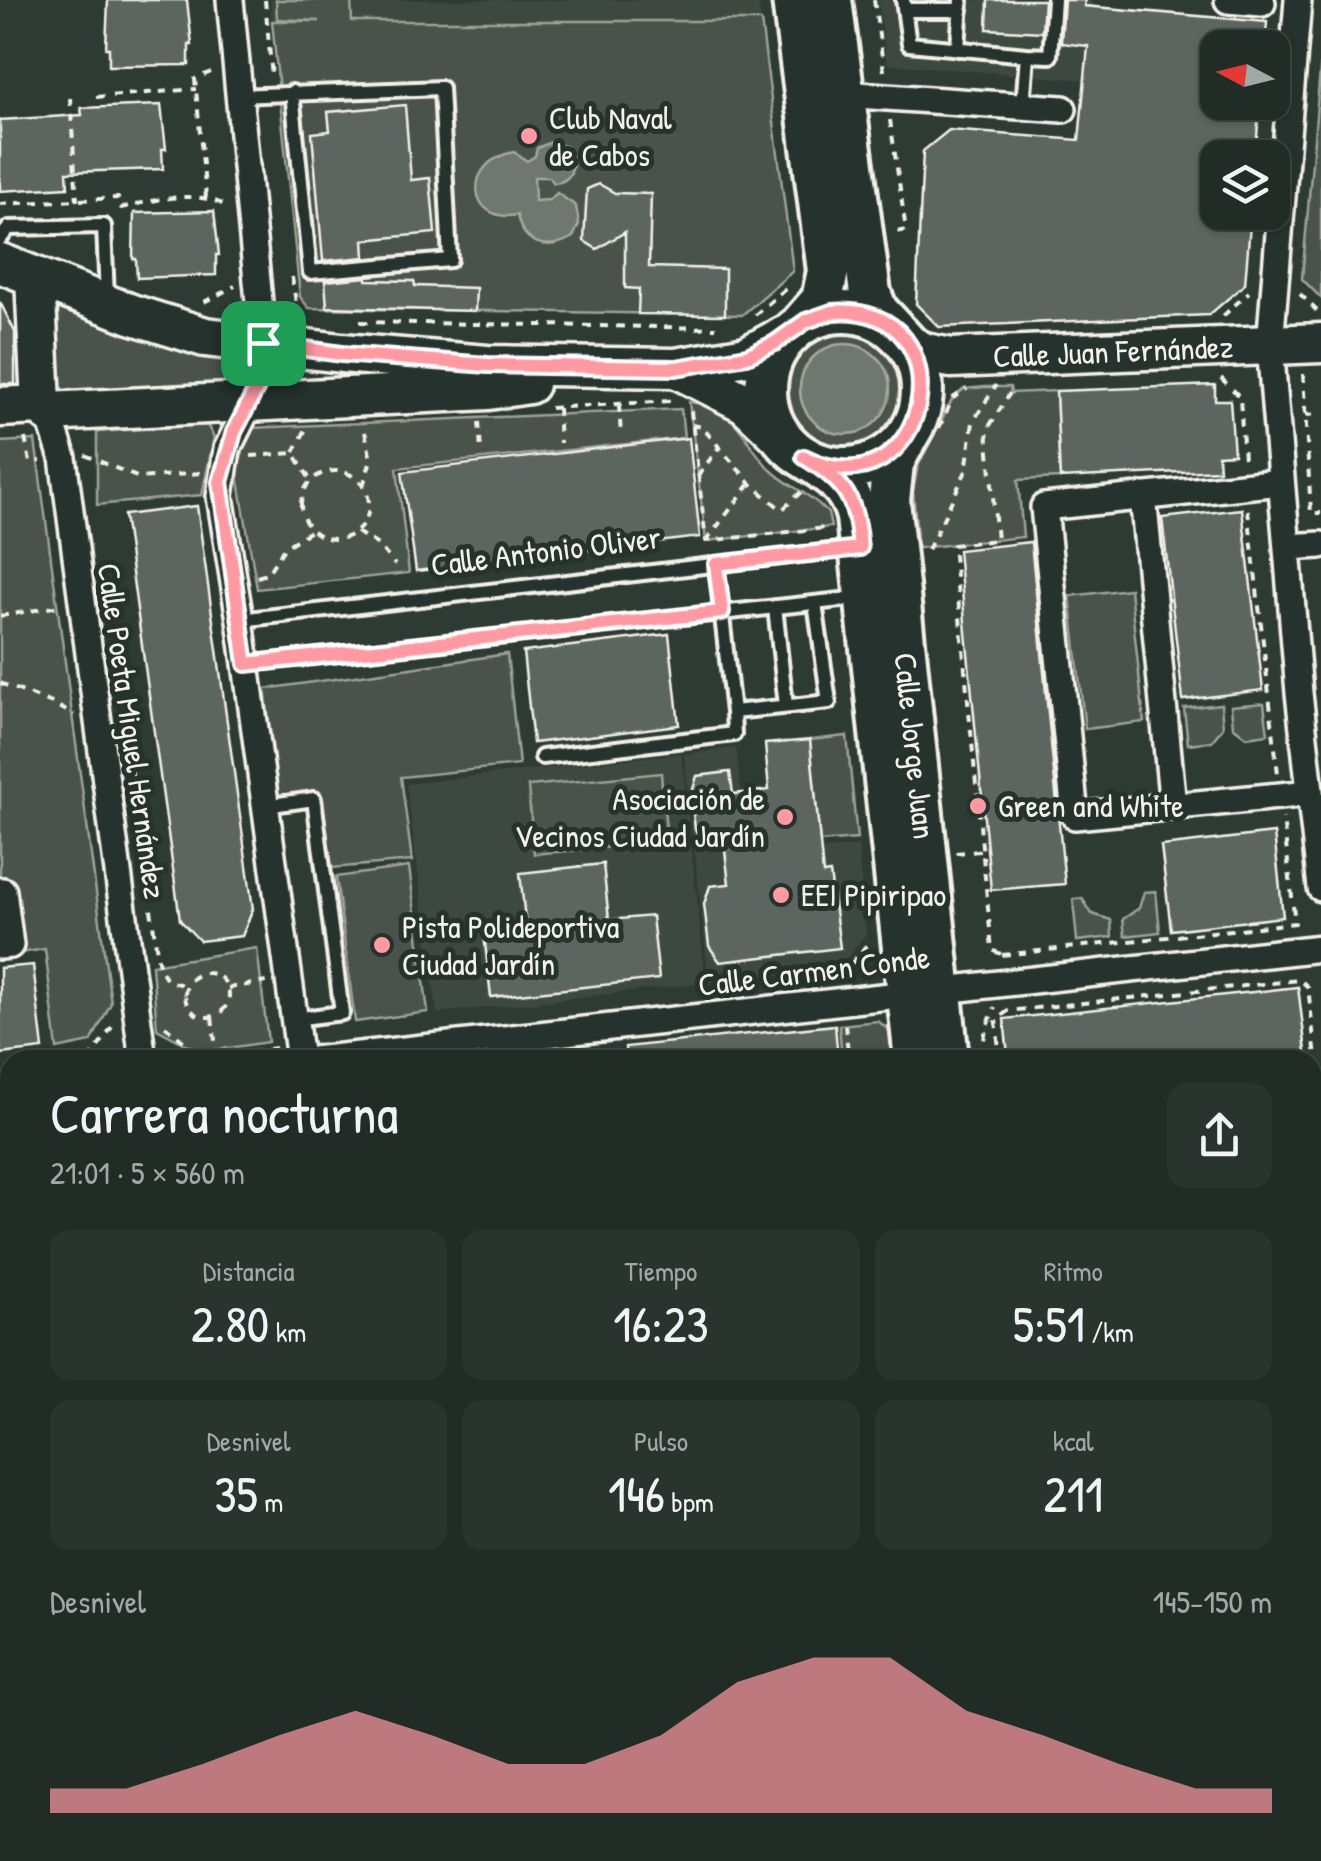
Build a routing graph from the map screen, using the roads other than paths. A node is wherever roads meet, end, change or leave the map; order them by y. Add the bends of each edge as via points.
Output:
1 (230, 0) edge
2 (793, 0) edge
3 (831, 0) edge
4 (1054, 0) edge
5 (1228, 0) edge
6 (1298, 0) edge
7 (1262, 3) dead end
8 (910, 5) edge
9 (961, 5) edge
10 (958, 49) junction
11 (1027, 55) junction
12 (292, 92) junction
13 (843, 94) junction
14 (239, 96) junction
15 (1022, 106) junction
16 (1064, 109) dead end
17 (0, 239) edge
18 (0, 263) edge
19 (35, 277) junction
20 (108, 305) junction
21 (797, 328) junction
22 (900, 336) junction
23 (263, 343) junction
24 (1270, 345) junction
25 (1312, 359) edge
26 (670, 379) junction
27 (250, 402) junction
28 (28, 414) edge
29 (922, 436) junction
30 (800, 465) junction
31 (1280, 482) junction
32 (1143, 496) junction
33 (1321, 545) edge
34 (860, 548) junction
35 (1287, 548) junction
36 (716, 564) junction
37 (866, 598) junction
38 (816, 602) junction
39 (775, 607) junction
40 (722, 612) junction
41 (240, 620) junction
42 (246, 664) junction
43 (786, 706) junction
44 (733, 712) junction
45 (1313, 742) edge
46 (542, 757) dead end
47 (1310, 792) junction
48 (266, 806) junction
49 (1173, 806) junction
50 (1321, 888) edge
51 (0, 892) edge
52 (0, 946) edge
53 (1321, 948) edge
54 (924, 991) junction
55 (294, 1020) junction
56 (542, 1047) edge
57 (142, 1050) edge
58 (298, 1050) edge
59 (489, 1050) edge
60 (915, 1050) edge
61 (945, 1050) edge

1 - 14 street
2 - 21 main road via 828,278 822,300
3 - 13 main road
4 - 11 lane via 1050,56
5 - 7 street
6 - 24 street
8 - 9 lane
8 - 10 lane via 909,44
9 - 10 lane
10 - 11 lane
11 - 15 lane
12 - 12 lane via 440,88 450,260 310,272
12 - 14 lane
13 - 15 street
13 - 22 main road via 870,293
14 - 23 street
15 - 16 street
17 - 20 lane via 9,228 104,226
18 - 19 main road
19 - 20 main road
19 - 28 main road
20 - 23 main road via 205,337
21 - 22 main road via 822,314 847,311 870,316
21 - 26 main road via 747,356
21 - 30 main road via 772,359 766,388 771,417
22 - 24 main road, Calle Juan Fernández via 995,383
22 - 29 main road via 919,366
23 - 26 main road
23 - 27 main road via 262,378
24 - 25 main road, Calle Juan Fernández
24 - 31 street
26 - 27 main road
26 - 30 main road via 745,403
27 - 28 main road
27 - 41 street via 227,449 220,482
28 - 57 street, Calle Poeta Miguel Hernández via 63,458
29 - 30 main road via 857,467
29 - 54 main road, Calle Jorge Juan via 893,463 889,500
30 - 34 main road, Calle Jorge Juan via 832,476 846,490
31 - 32 street
31 - 35 street
32 - 49 street
32 - 49 street via 1044,506 1075,816
33 - 35 street
34 - 36 lane, Calle Antonio Oliver
34 - 37 main road, Calle Jorge Juan
35 - 45 street
36 - 40 lane
36 - 41 lane, Calle Antonio Oliver
37 - 38 lane
37 - 54 main road, Calle Jorge Juan
38 - 39 lane
38 - 43 lane via 829,702
39 - 40 lane
39 - 43 lane
40 - 42 lane
40 - 44 lane
41 - 42 street
42 - 48 street
43 - 44 lane
44 - 46 lane via 734,734
45 - 47 street
47 - 49 street
47 - 50 street
48 - 55 street
48 - 55 lane via 314,799 342,1013
51 - 52 street via 10,945
53 - 54 street, Calle Carmen Conde
54 - 56 street, Calle Carmen Conde
54 - 60 main road, Calle Jorge Juan
54 - 61 main road, Calle Jorge Juan
55 - 58 street
56 - 59 street, Calle Carmen Conde

